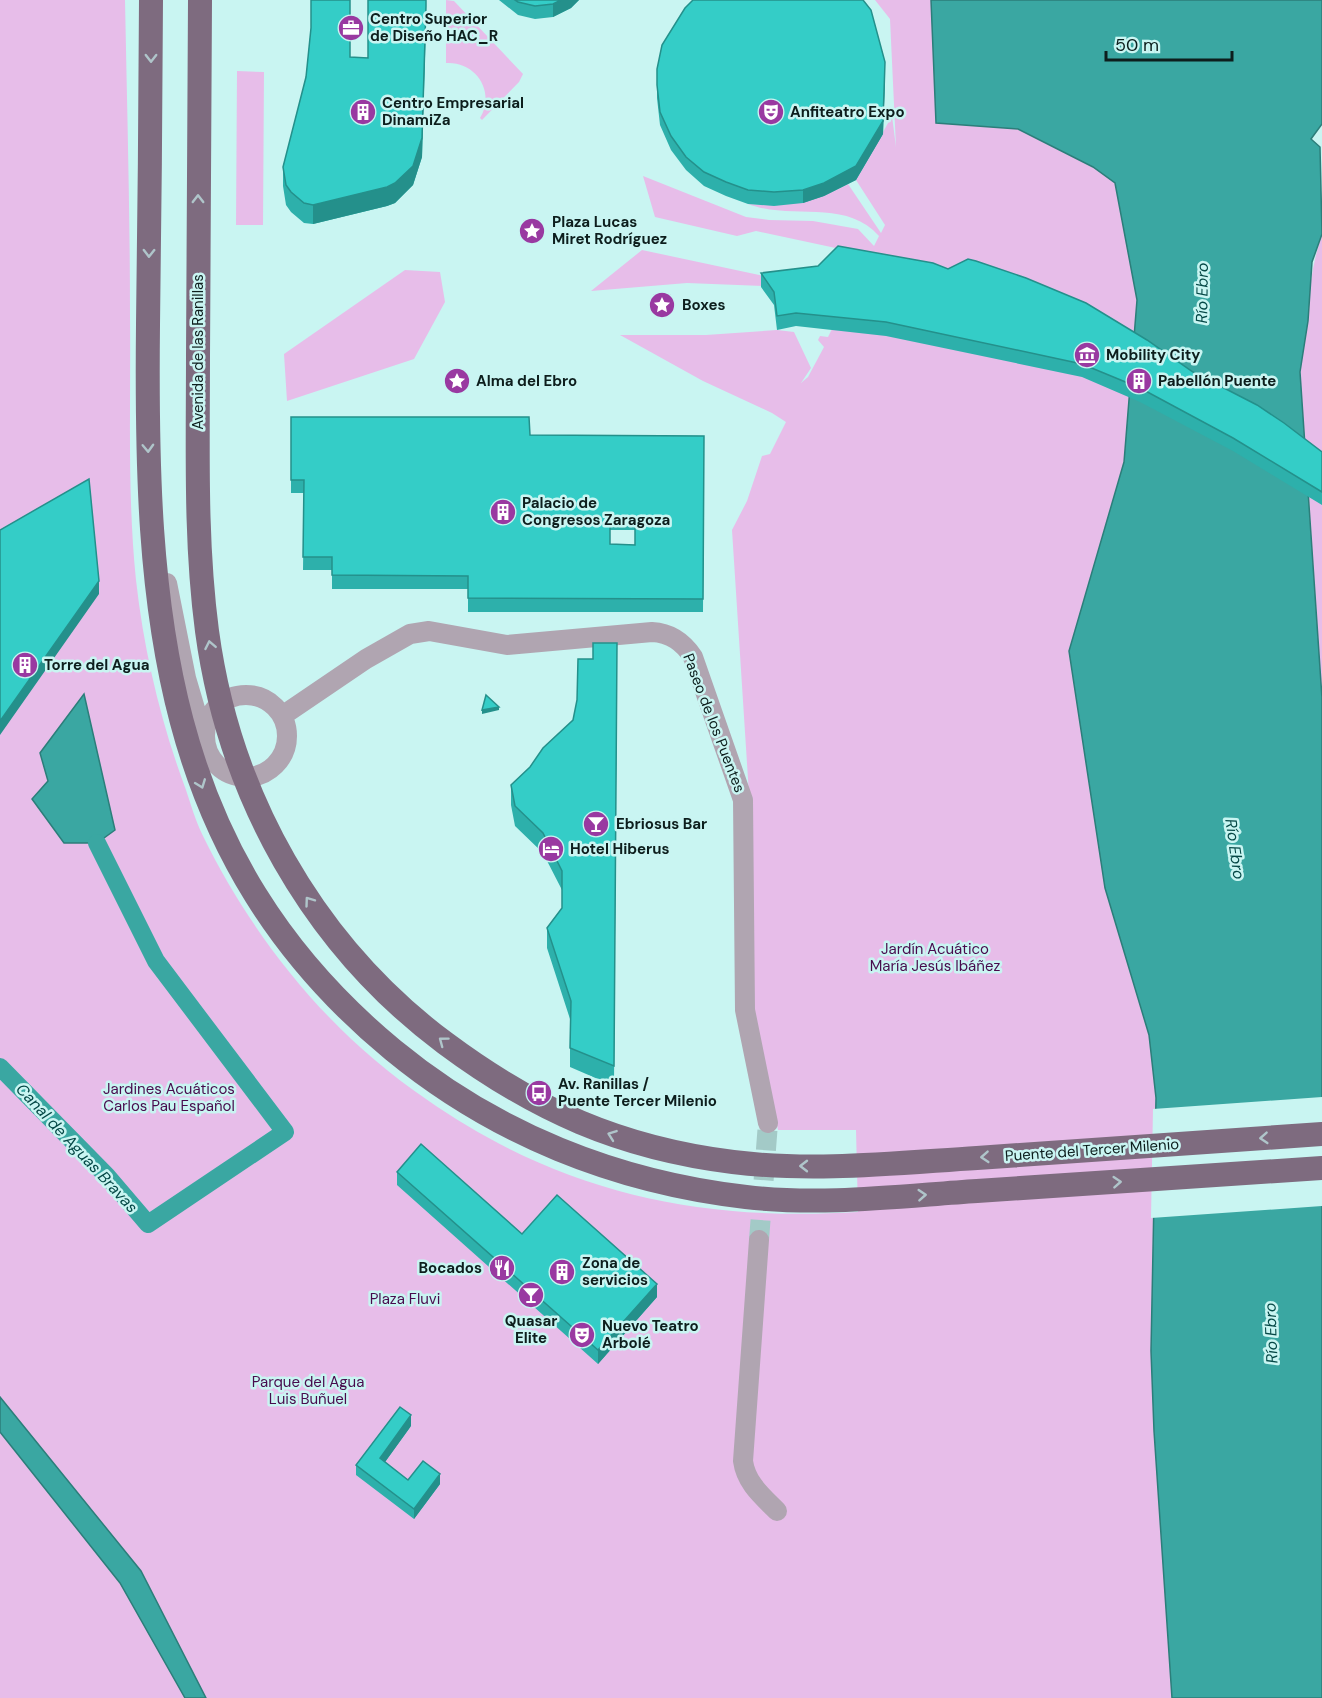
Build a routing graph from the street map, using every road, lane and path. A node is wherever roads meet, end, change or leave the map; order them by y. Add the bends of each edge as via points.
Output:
1 (151, 0) edge
2 (200, 0) edge
3 (152, 526) junction
4 (282, 716) junction
5 (205, 729) junction
6 (245, 778) junction
7 (768, 1123) tunnel mouth
8 (1322, 1134) edge
9 (862, 1165) joint
10 (1322, 1168) edge
11 (759, 1240) tunnel mouth
12 (777, 1511) dead end

1 -> 3 main road, Avenida de las Ranillas via 147,423
5 -> 2 main road, Avenida de las Ranillas via 208,633 197,480
3 - 5 street, Avenida de las Ranillas via 186,678
3 - 5 main road, Avenida de las Ranillas via 162,638
4 - 5 street via 266,699 237,695
4 - 6 street via 287,734 284,753 270,770
4 - 7 street, Paseo de los Puentes via 410,634 429,631 507,645 652,632 683,644 693,657 743,800 745,1010
5 - 6 main road, Avenida de las Ranillas
5 - 6 street, Avenida de las Ranillas via 212,760 228,774
5 -> 10 main road, Avenida de las Ranillas via 220,834 284,938 339,1001 370,1031 454,1096 506,1126 608,1170 751,1198 864,1199
9 -> 6 main road, Avenida de las Ranillas via 774,1166 674,1152 575,1121 506,1087 403,1009 344,950 295,882 266,831
8 -> 9 main road, Puente del Tercer Milenio
11 - 12 street via 744,1461 752,1485

